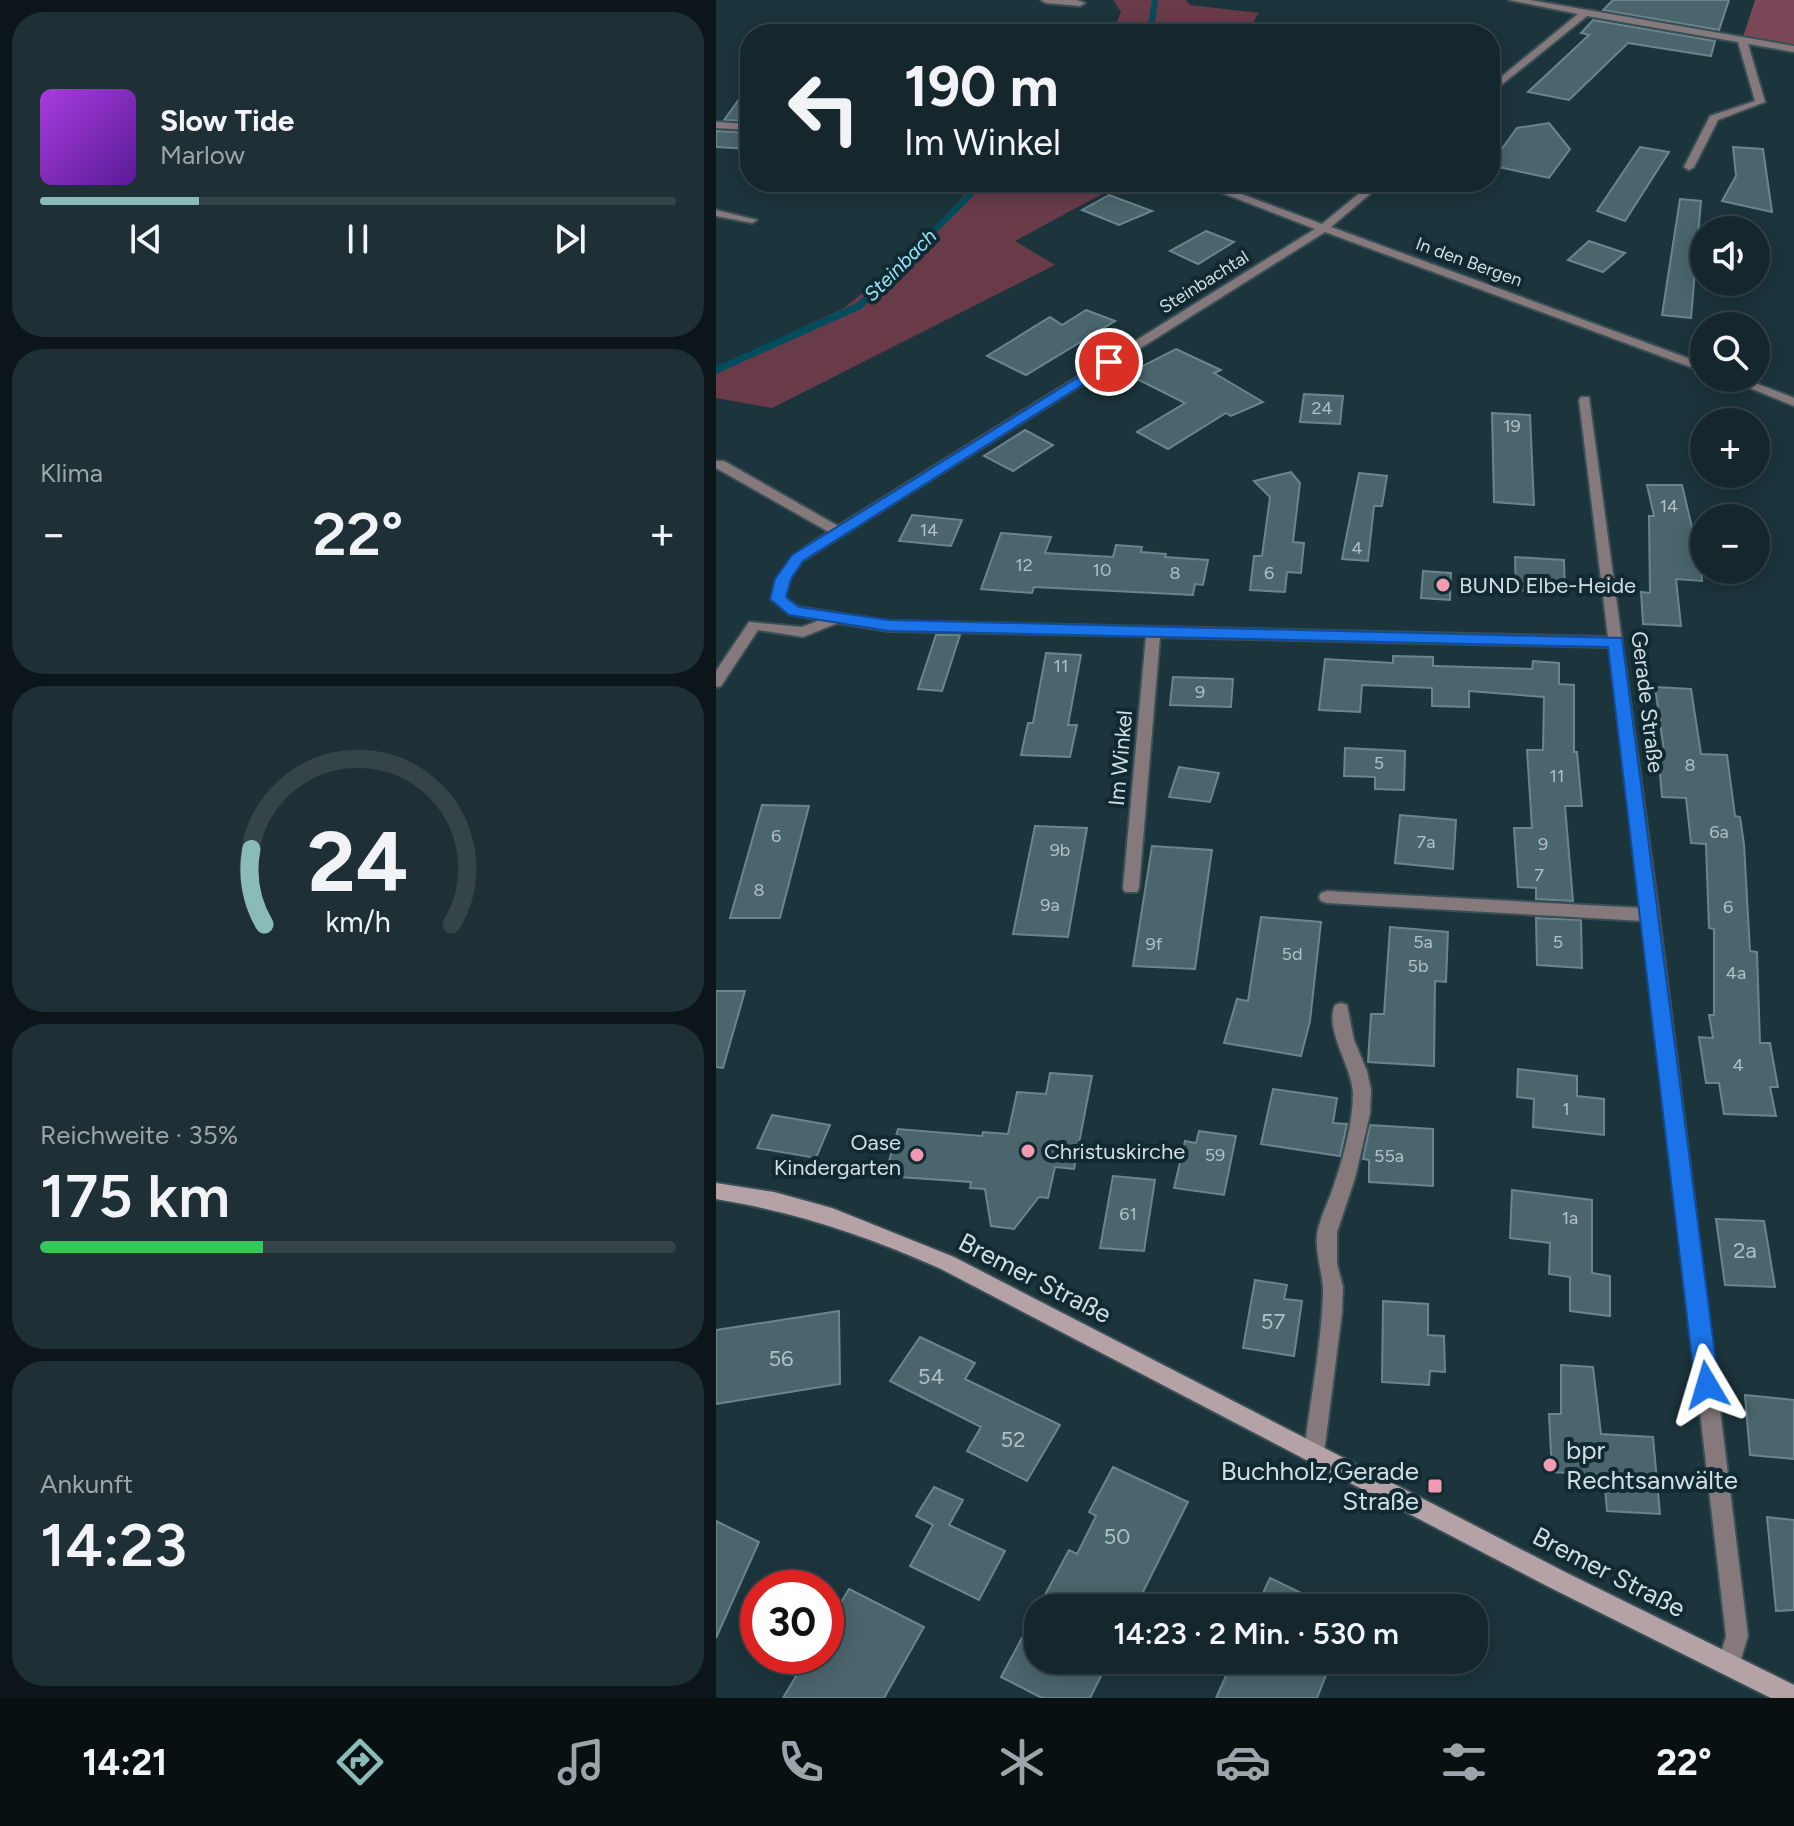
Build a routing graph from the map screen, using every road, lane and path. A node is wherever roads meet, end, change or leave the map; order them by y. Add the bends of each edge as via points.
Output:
1 (1046, 0) edge
2 (1514, 0) edge
3 (1080, 3) dead end
4 (1585, 13) junction
5 (1742, 40) junction
6 (1794, 49) edge
7 (1500, 83) edge
8 (716, 125) edge
9 (740, 126) edge
10 (1689, 167) dead end
11 (1227, 192) edge
12 (1367, 192) edge
13 (716, 213) edge
14 (752, 220) dead end
15 (1322, 229) junction
16 (1690, 363) edge
17 (1768, 392) edge
18 (1585, 400) dead end
19 (1794, 402) edge
20 (719, 464) dead end
21 (838, 532) junction
22 (835, 618) junction
23 (1153, 632) junction
24 (1616, 642) junction
25 (716, 682) edge
26 (1131, 888) dead end
27 (1327, 897) dead end
28 (1651, 915) junction
29 (1341, 1010) dead end
30 (716, 1191) edge
31 (1314, 1453) junction
32 (1729, 1664) junction
33 (1794, 1697) edge

1 - 3 street
2 - 4 street
4 - 5 street
4 - 7 street
5 - 6 street
5 - 10 street via 1760,102 1714,118
8 - 9 street
11 - 15 street, In den Bergen
12 - 15 street, Steinbachtal
13 - 14 street
15 - 16 street, In den Bergen
15 - 21 street, Steinbachtal
17 - 19 street
18 - 24 street, Gerade Straße
20 - 21 street
21 - 22 street, Steinbachtal via 797,558 778,599 794,611
22 - 23 street via 889,626
22 - 25 street via 803,632 754,625
23 - 24 street
23 - 26 street, Im Winkel
24 - 28 street, Gerade Straße
27 - 28 street
28 - 32 street, Gerade Straße via 1737,1636
29 - 31 street via 1362,1090 1361,1114 1327,1232 1332,1313
30 - 31 street, Bremer Straße via 811,1211 953,1266
31 - 32 street, Bremer Straße
32 - 33 street, Bremer Straße

